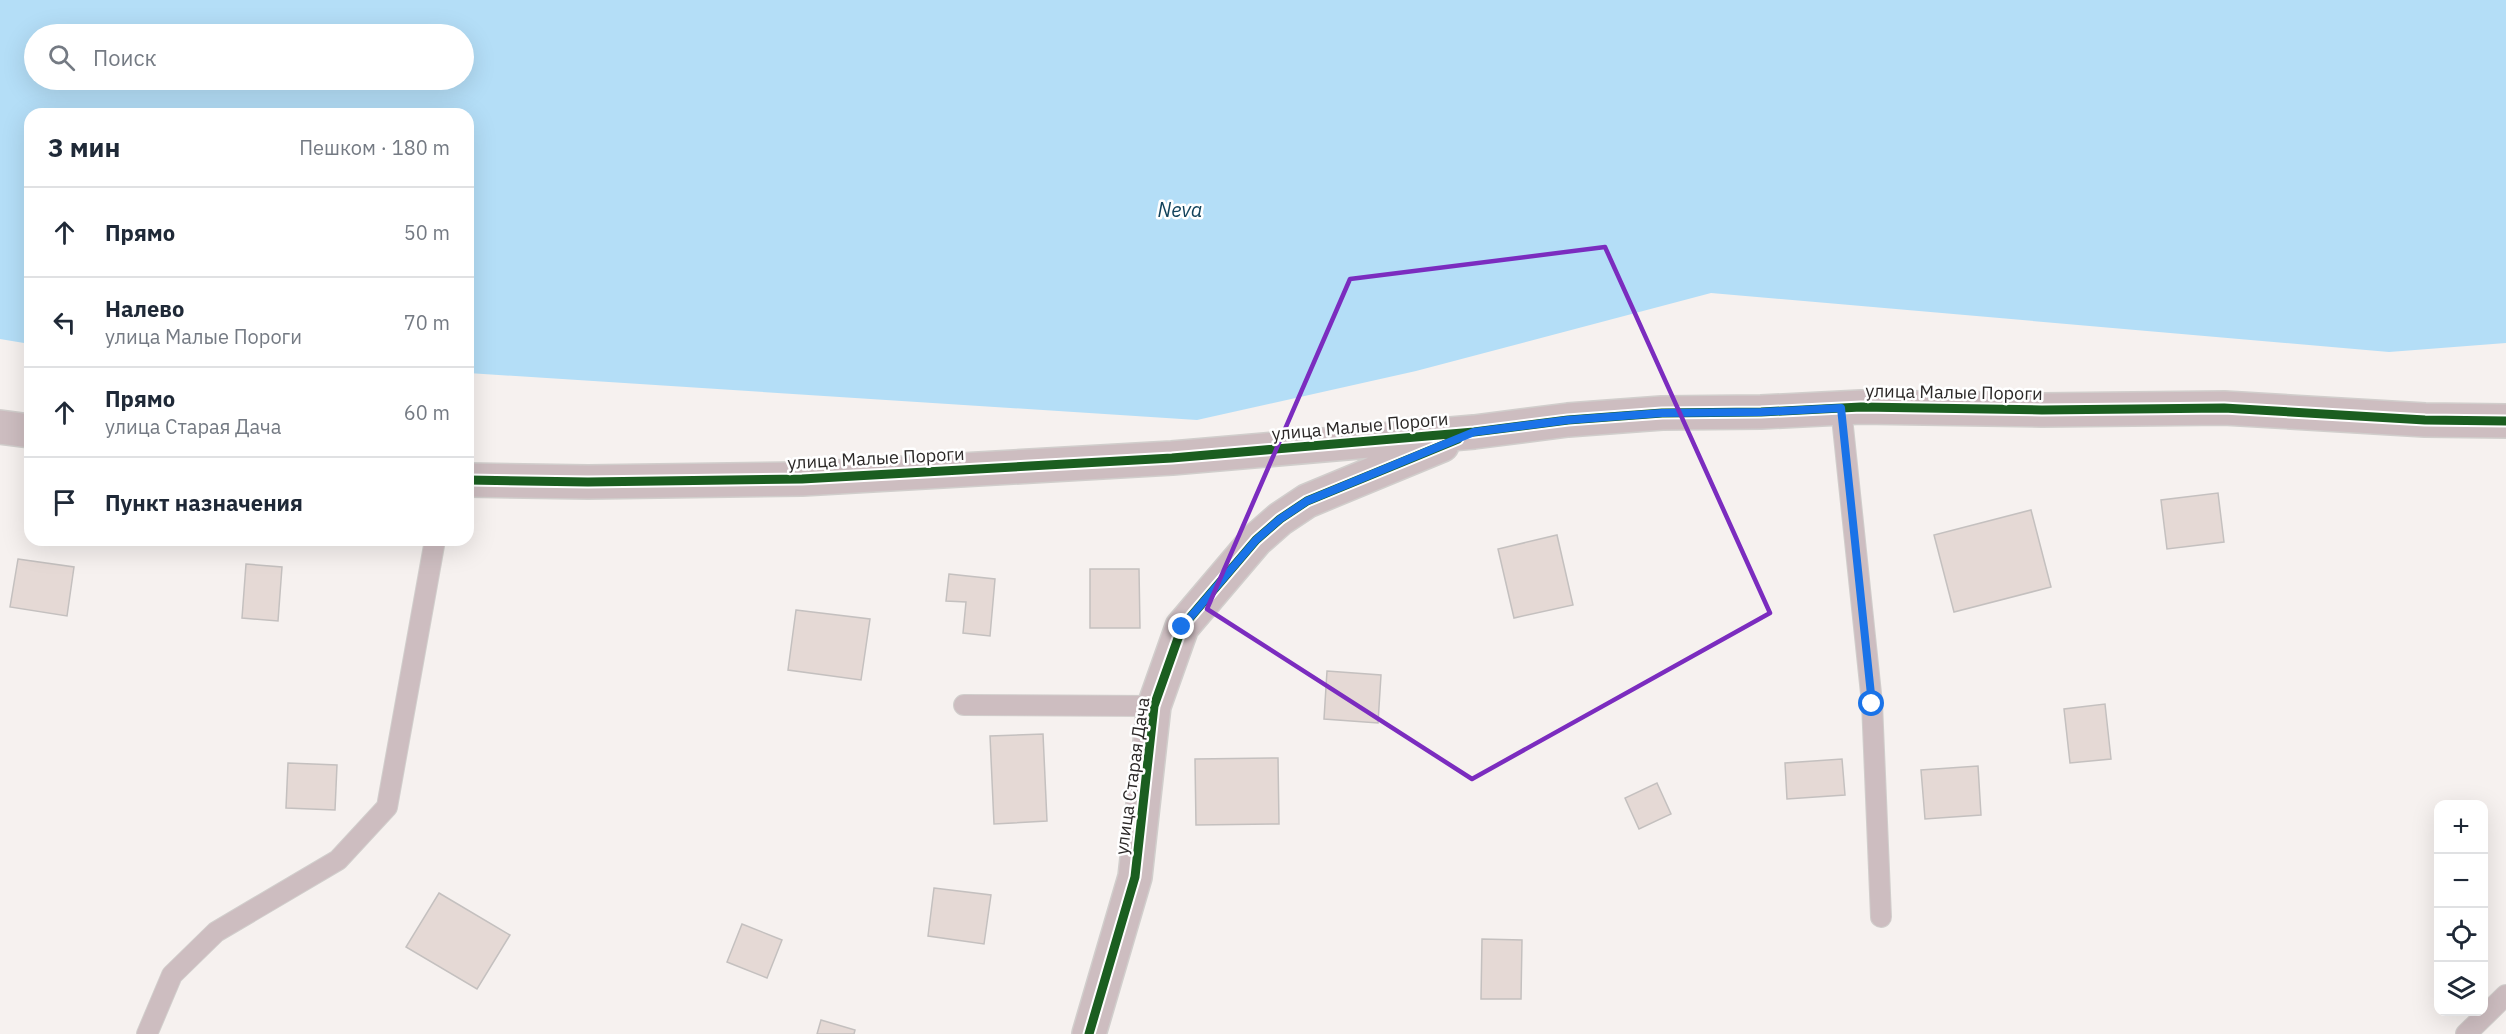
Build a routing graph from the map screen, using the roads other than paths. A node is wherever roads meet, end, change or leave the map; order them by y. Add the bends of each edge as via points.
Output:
1 (1841, 408) junction
2 (2504, 424) edge
3 (0, 427) edge
4 (24, 430) edge
5 (1474, 432) junction
6 (474, 480) edge
7 (434, 546) edge
8 (964, 705) dead end
9 (1154, 706) junction
10 (1881, 916) dead end
11 (2506, 995) edge
12 (147, 1034) edge
13 (1089, 1034) edge
14 (2466, 1034) edge

1 - 2 street, улица Малые Пороги via 2224,408
1 - 5 street, улица Малые Пороги via 1662,413
1 - 10 lane via 1872,704
3 - 4 street
5 - 6 street, улица Малые Пороги via 1172,458 802,479
5 - 9 street, улица Старая Дача via 1307,501 1280,519 1256,540 1182,627
7 - 12 lane via 387,807 338,860 216,932 172,975
8 - 9 lane
9 - 13 street, улица Старая Дача via 1135,877
11 - 14 lane

